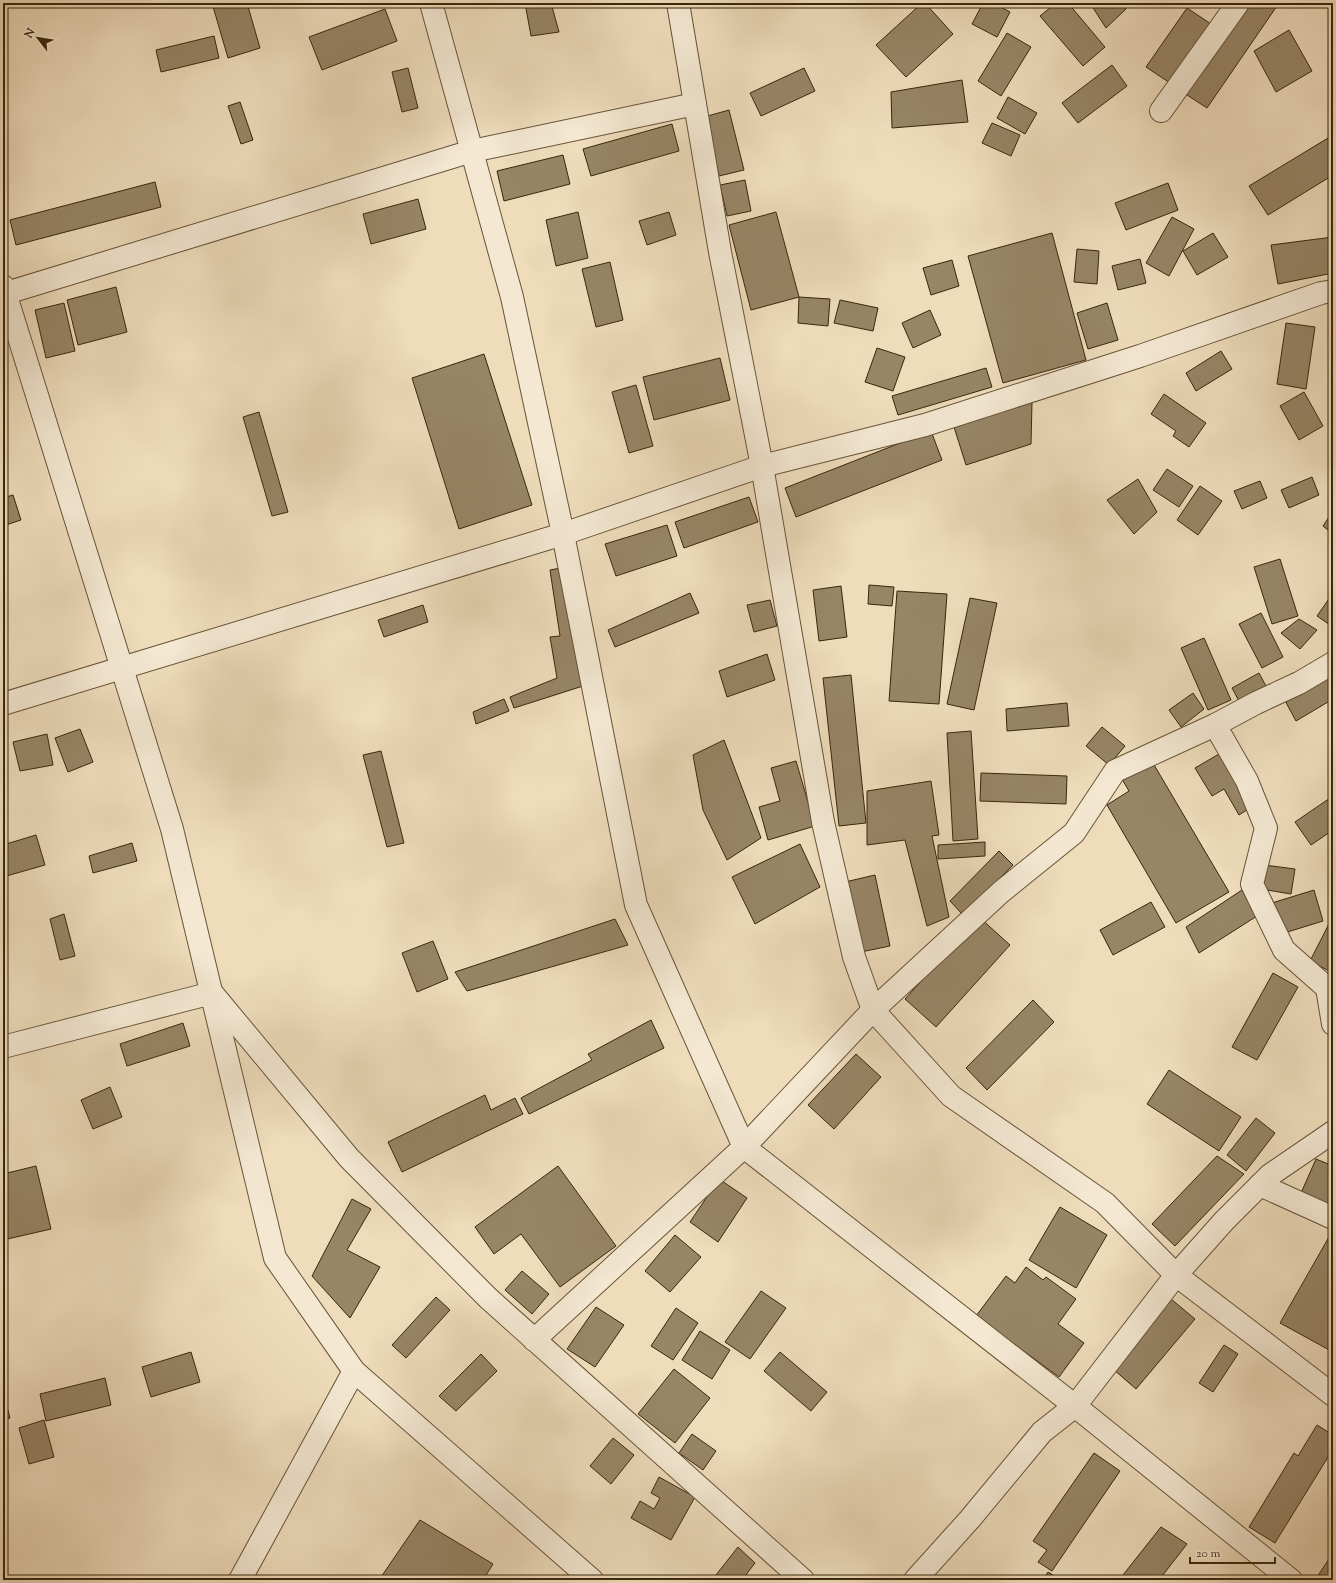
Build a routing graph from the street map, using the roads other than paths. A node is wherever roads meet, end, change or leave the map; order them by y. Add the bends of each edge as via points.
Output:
1 (431, 3) edge
2 (678, 3) edge
3 (1238, 3) edge
4 (695, 104) junction
5 (1161, 111) dead end
6 (472, 151) junction
7 (4, 291) edge
8 (1333, 291) edge
9 (762, 466) junction
10 (563, 534) junction
11 (1333, 663) edge
12 (122, 668) junction
13 (3, 704) edge
14 (1215, 725) junction
15 (212, 993) junction
16 (873, 1010) junction
17 (1333, 1024) edge
18 (3, 1047) edge
19 (1333, 1132) edge
20 (744, 1147) junction
21 (1260, 1185) junction
22 (1333, 1218) edge
23 (1176, 1275) junction
24 (534, 1340) junction
25 (354, 1371) junction
26 (1333, 1395) edge
27 (1075, 1406) junction
28 (240, 1580) edge
29 (592, 1580) edge
30 (803, 1580) edge
31 (915, 1580) edge
32 (1291, 1580) edge

1 - 6 street
2 - 4 street
3 - 5 street
4 - 6 street
4 - 9 street via 720,252
6 - 7 street
6 - 10 street via 512,297
7 - 12 street
8 - 9 street via 925,425
9 - 10 street
9 - 16 street via 823,822 854,957
10 - 12 street
10 - 20 street via 636,905
11 - 14 street
12 - 13 street
12 - 15 street via 172,829
14 - 16 street via 1115,771 1074,833 1001,892
14 - 17 street via 1247,781 1266,828 1252,884 1284,950 1327,988
15 - 18 street
15 - 24 street via 349,1158 488,1298
15 - 25 street via 275,1258
16 - 20 street
16 - 23 street via 951,1096 1105,1203
19 - 21 street via 1270,1175
20 - 24 street
20 - 27 street
21 - 22 street
21 - 23 street
23 - 26 street
23 - 27 street
24 - 30 street
25 - 28 street
25 - 29 street
27 - 31 street via 1042,1432 970,1519
27 - 32 street

